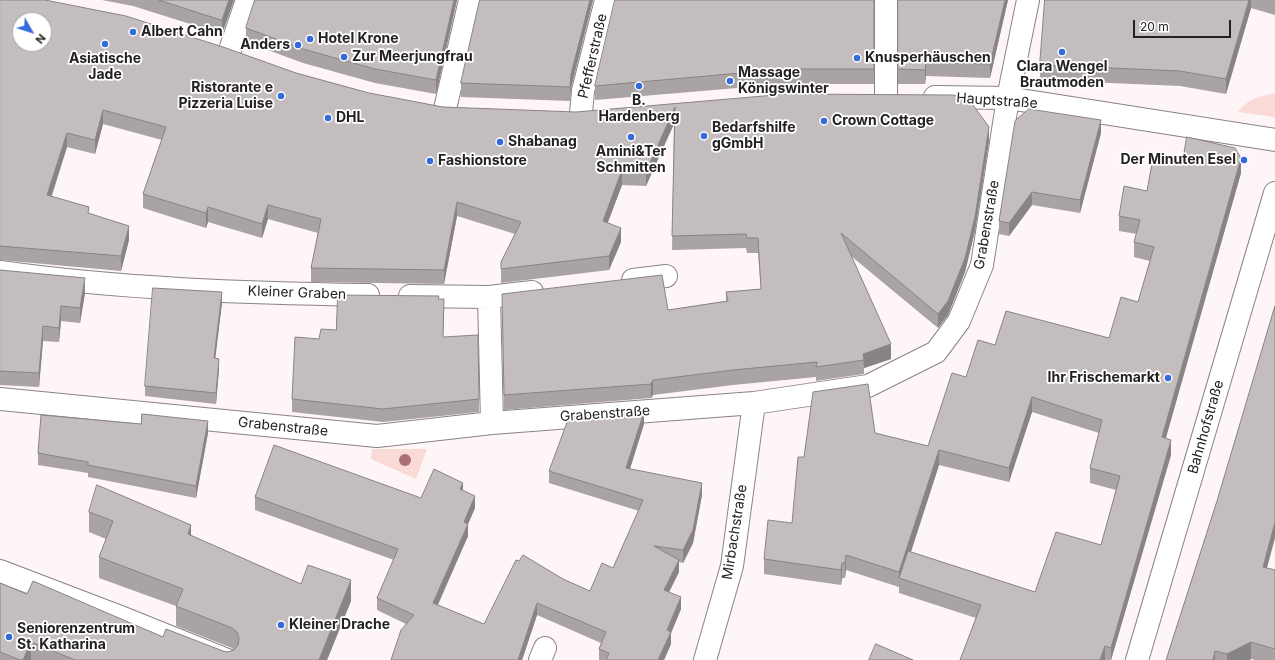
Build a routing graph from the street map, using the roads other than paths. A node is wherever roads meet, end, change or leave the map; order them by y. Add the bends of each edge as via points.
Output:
1 (247, 0) edge
2 (470, 0) edge
3 (606, 0) edge
4 (886, 0) edge
5 (1028, 0) edge
6 (209, 43) edge
7 (230, 50) junction
8 (251, 58) edge
9 (863, 96) edge
10 (886, 96) junction
11 (1008, 98) junction
12 (423, 105) edge
13 (445, 109) junction
14 (468, 110) edge
15 (605, 111) edge
16 (1275, 140) edge
17 (1275, 194) edge
18 (0, 272) edge
19 (666, 276) dead end
20 (612, 282) edge
21 (550, 290) edge
22 (489, 297) junction
23 (0, 399) edge
24 (754, 403) junction
25 (492, 423) junction
26 (0, 571) edge
27 (226, 660) edge
28 (705, 660) edge
29 (1137, 660) edge

1 - 7 street
2 - 13 street
3 - 15 street, Pfefferstraße via 584,91 571,113
4 - 10 street
5 - 11 street, Grabenstraße
6 - 7 street
7 - 8 street
9 - 10 street, Hauptstraße
10 - 11 street, Hauptstraße
11 - 16 street, Hauptstraße
11 - 24 street, Grabenstraße via 982,265 959,321 936,352 868,386
12 - 13 street
13 - 14 street
17 - 29 street, Bahnhofstraße
18 - 22 street, Kleiner Graben via 109,283 273,294
19 - 20 street
21 - 22 street, Kleiner Graben
22 - 25 street
23 - 25 street, Grabenstraße via 377,436
24 - 25 street, Grabenstraße
24 - 28 street, Mirbachstraße via 732,566
26 - 27 street

